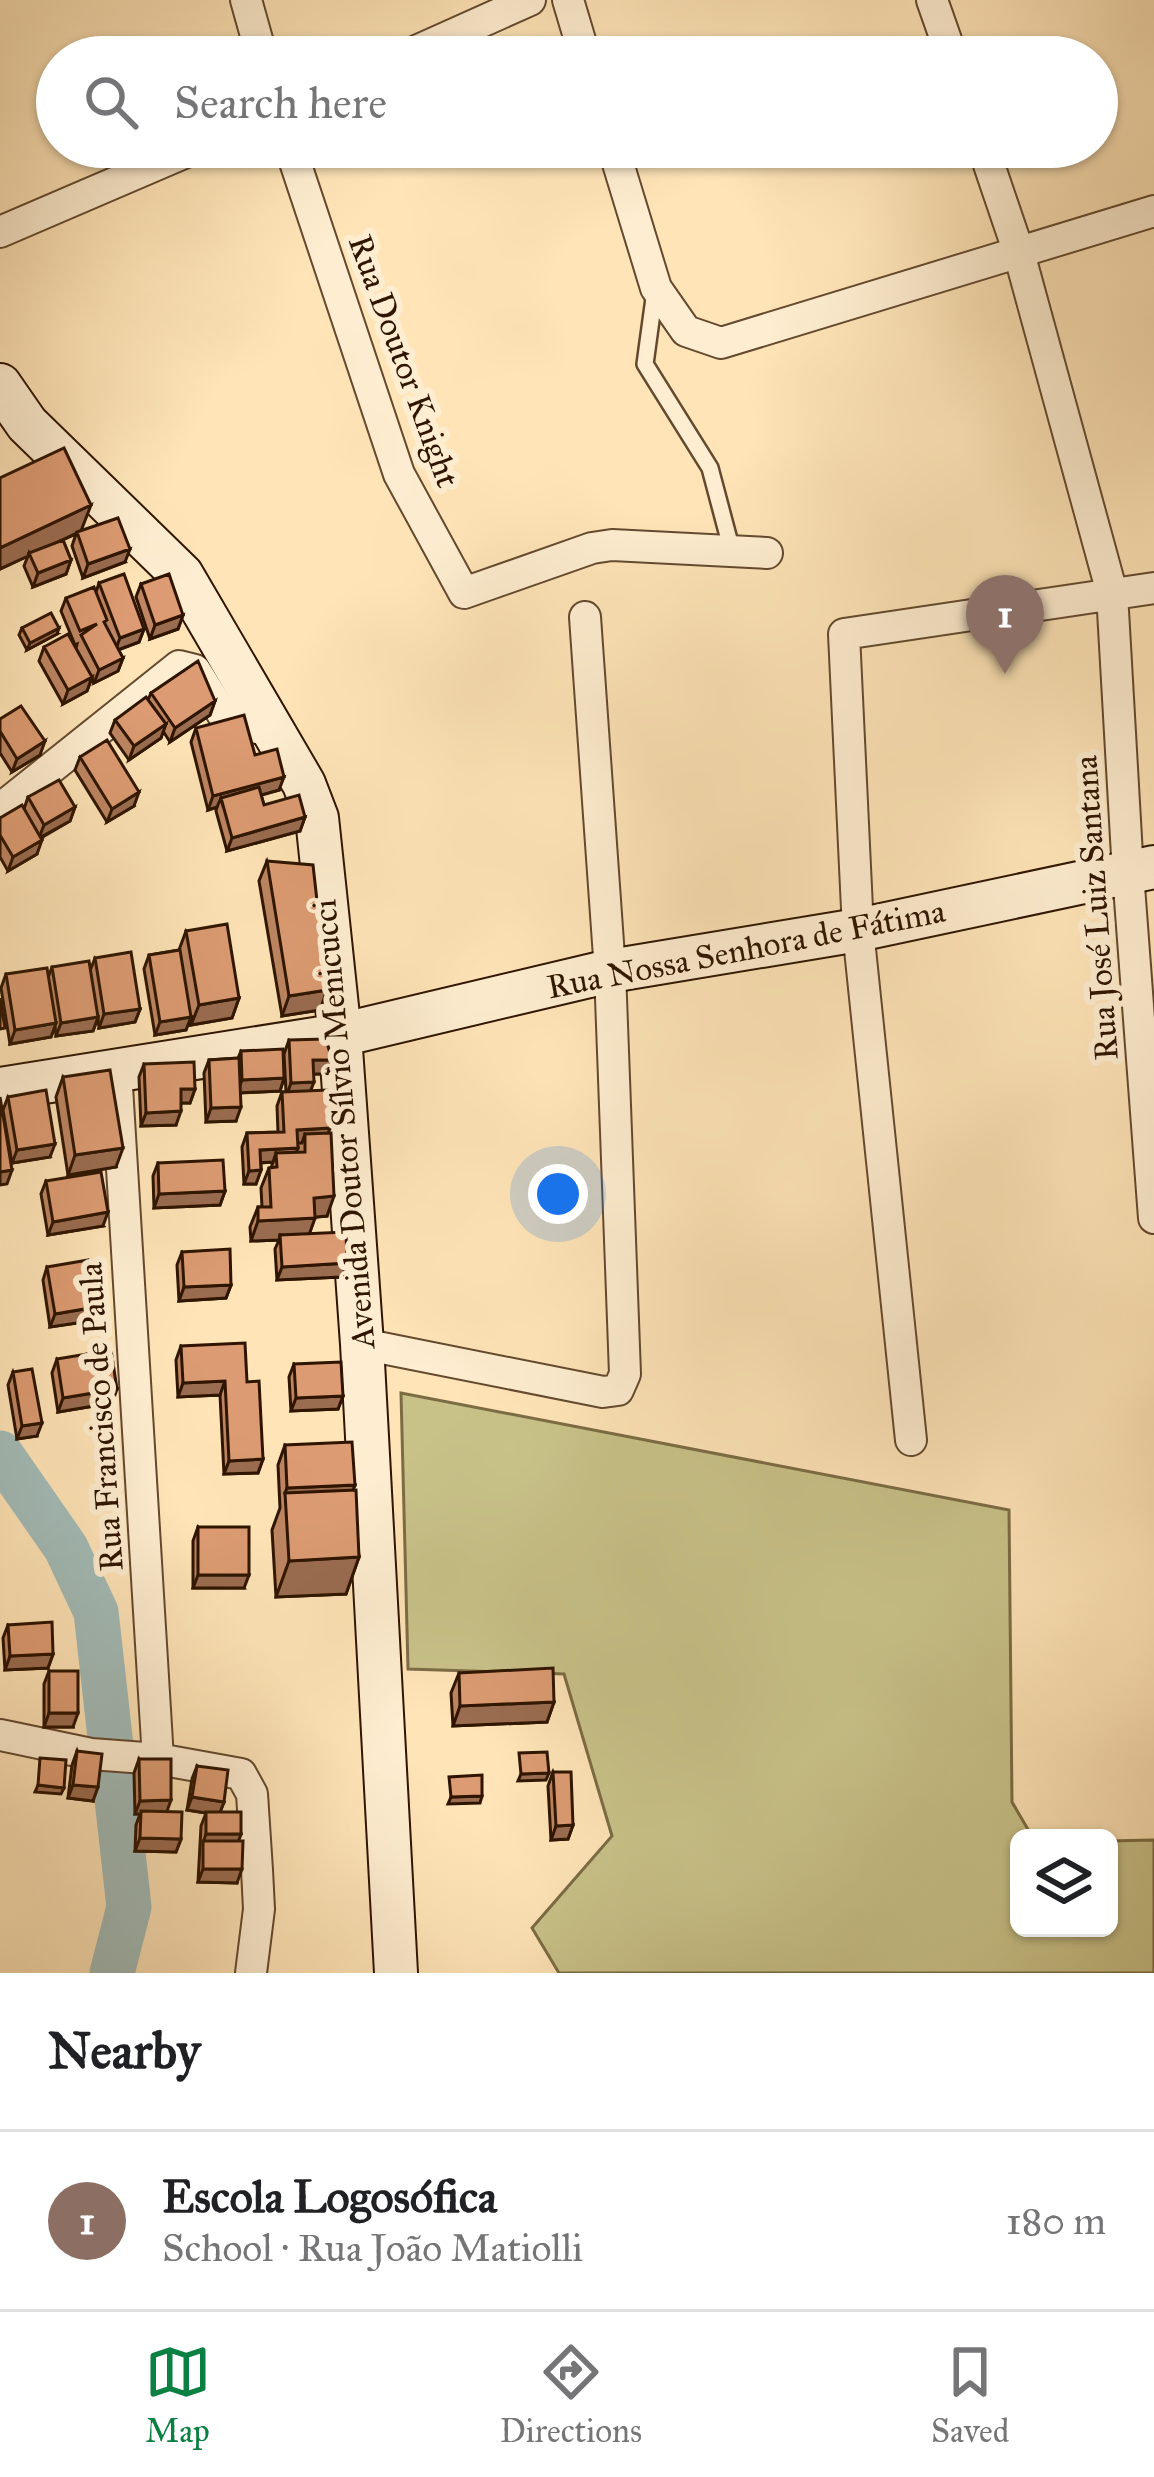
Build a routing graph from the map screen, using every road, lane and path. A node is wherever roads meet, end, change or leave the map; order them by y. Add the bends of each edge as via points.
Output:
1 (246, 0) edge
2 (530, 0) edge
3 (568, 0) edge
4 (932, 0) edge
5 (256, 36) edge
6 (450, 36) edge
7 (579, 36) edge
8 (945, 36) edge
9 (149, 168) edge
10 (297, 168) edge
11 (619, 168) edge
12 (990, 168) edge
13 (1154, 211) edge
14 (0, 232) edge
15 (1019, 253) junction
16 (656, 288) junction
17 (0, 385) edge
18 (733, 552) junction
19 (766, 553) dead end
20 (1154, 588) edge
21 (1112, 593) junction
22 (585, 617) dead end
23 (275, 733) junction
24 (0, 809) edge
25 (1141, 870) edge
26 (858, 930) junction
27 (610, 971) junction
28 (340, 1035) junction
29 (116, 1070) junction
30 (0, 1089) edge
31 (1154, 1218) edge
32 (362, 1344) junction
33 (911, 1440) dead end
34 (0, 1736) edge
35 (144, 1757) junction
36 (251, 1973) edge
37 (396, 1973) edge

1 - 5 street
2 - 6 street
3 - 7 street
4 - 8 street
9 - 14 street
10 - 18 street, Rua Doutor Knight via 399,474 464,593 592,548
11 - 16 street
12 - 15 street, Rua José Luiz Santana
13 - 15 street
15 - 16 street via 721,343 686,331
15 - 21 street, Rua José Luiz Santana
16 - 18 lane via 645,364 710,468
17 - 23 main road, Avenida Doutor Sílvio Menicucci via 27,424 182,575
18 - 19 street
20 - 21 street
21 - 25 street, Rua José Luiz Santana
21 - 26 street via 844,634
22 - 27 street
23 - 24 street via 225,718 195,670 179,666
23 - 28 main road, Avenida Doutor Sílvio Menicucci via 317,818
25 - 26 main road, Rua Nossa Senhora de Fátima
25 - 31 street, Rua José Luiz Santana
26 - 27 main road, Rua Nossa Senhora de Fátima
26 - 33 street
27 - 28 main road, Rua Nossa Senhora de Fátima
27 - 32 street via 625,1374 619,1390
28 - 29 main road, Rua Nossa Senhora de Fátima
28 - 32 main road, Avenida Doutor Sílvio Menicucci
29 - 30 main road, Rua Nossa Senhora de Fátima
29 - 35 street, Rua Francisco de Paula
32 - 37 main road, Avenida Doutor Sílvio Menicucci
34 - 35 street
35 - 36 street via 241,1774 252,1794 260,1910

